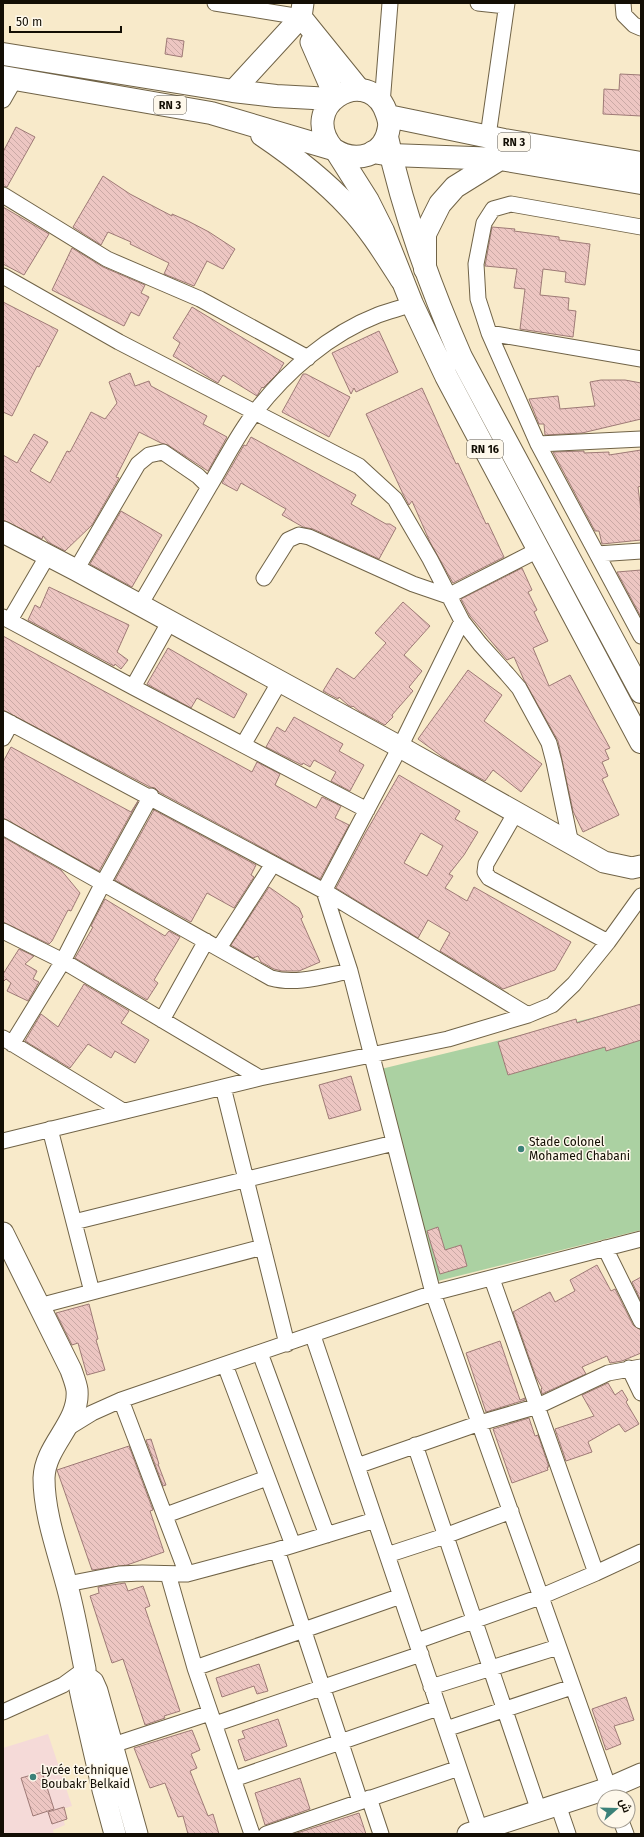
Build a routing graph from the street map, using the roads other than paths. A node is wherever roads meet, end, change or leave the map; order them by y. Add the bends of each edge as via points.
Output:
1 (215, 3) edge
2 (390, 3) edge
3 (478, 3) edge
4 (624, 3) edge
5 (506, 5) edge
6 (302, 10) edge
7 (641, 28) edge
8 (3, 54) edge
9 (6, 77) edge
10 (360, 90) junction
11 (233, 91) junction
12 (334, 98) junction
13 (3, 100) edge
14 (246, 124) junction
15 (384, 133) junction
16 (488, 136) junction
17 (335, 150) junction
18 (500, 159) junction
19 (641, 163) edge
20 (641, 183) edge
21 (3, 195) edge
22 (641, 227) edge
23 (425, 269) junction
24 (3, 276) edge
25 (401, 279) junction
26 (412, 304) junction
27 (489, 333) junction
28 (308, 358) junction
29 (641, 359) edge
30 (254, 413) junction
31 (641, 440) edge
32 (538, 444) junction
33 (209, 487) junction
34 (3, 532) edge
35 (538, 550) junction
36 (641, 551) edge
37 (597, 554) junction
38 (48, 555) junction
39 (76, 570) junction
40 (264, 578) dead end
41 (448, 596) junction
42 (140, 605) junction
43 (6, 619) edge
44 (170, 621) junction
45 (462, 621) junction
46 (641, 636) edge
47 (280, 681) junction
48 (133, 687) junction
49 (641, 692) edge
50 (7, 721) edge
51 (3, 738) edge
52 (641, 742) edge
53 (243, 744) junction
54 (400, 747) junction
55 (150, 796) junction
56 (367, 810) junction
57 (516, 812) junction
58 (3, 827) edge
59 (571, 844) junction
60 (273, 864) junction
61 (641, 866) edge
62 (102, 883) junction
63 (324, 891) junction
64 (641, 896) edge
65 (3, 931) edge
66 (608, 942) junction
67 (213, 945) junction
68 (63, 961) junction
69 (350, 971) junction
70 (528, 1016) junction
71 (162, 1020) junction
72 (8, 1041) edge
73 (371, 1054) junction
74 (260, 1078) junction
75 (223, 1087) junction
76 (122, 1111) junction
77 (50, 1129) junction
78 (3, 1141) edge
79 (394, 1143) junction
80 (246, 1179) junction
81 (74, 1222) junction
82 (3, 1233) edge
83 (641, 1239) edge
84 (263, 1247) junction
85 (605, 1248) junction
86 (492, 1278) junction
87 (92, 1292) junction
88 (434, 1293) junction
89 (39, 1306) junction
90 (641, 1321) edge
91 (313, 1336) junction
92 (287, 1344) junction
93 (260, 1353) junction
94 (225, 1365) junction
95 (635, 1368) edge
96 (641, 1393) edge
97 (121, 1400) junction
98 (538, 1406) junction
99 (480, 1423) junction
100 (66, 1429) junction
101 (415, 1446) junction
102 (357, 1466) junction
103 (267, 1478) junction
104 (511, 1511) junction
105 (166, 1515) junction
106 (375, 1520) junction
107 (326, 1535) junction
108 (445, 1536) junction
109 (293, 1546) junction
110 (277, 1550) junction
111 (641, 1552) edge
112 (387, 1555) junction
113 (596, 1573) junction
114 (168, 1574) junction
115 (187, 1574) junction
116 (67, 1584) junction
117 (401, 1596) junction
118 (540, 1597) junction
119 (474, 1621) junction
120 (302, 1629) junction
121 (419, 1647) junction
122 (558, 1647) junction
123 (195, 1668) junction
124 (490, 1669) junction
125 (84, 1672) junction
126 (321, 1687) junction
127 (431, 1687) junction
128 (572, 1687) junction
129 (438, 1708) junction
130 (504, 1709) junction
131 (3, 1712) edge
132 (212, 1719) junction
133 (446, 1729) junction
134 (341, 1743) junction
135 (113, 1745) junction
136 (459, 1768) junction
137 (641, 1774) edge
138 (234, 1779) junction
139 (123, 1784) junction
140 (609, 1789) edge
141 (617, 1789) edge
142 (103, 1790) junction
143 (596, 1796) edge
144 (365, 1799) junction
145 (548, 1808) junction
146 (474, 1832) edge
147 (115, 1834) edge
148 (137, 1834) edge
149 (252, 1834) edge
150 (266, 1834) edge
151 (381, 1834) edge
152 (568, 1834) edge

1 - 6 street
2 - 15 street
3 - 5 street
4 - 7 street via 624,15
5 - 16 street
6 - 10 street
6 - 11 street
6 - 12 street
8 - 11 main road, RN 3
9 - 13 street
9 - 14 main road, RN 3 via 211,112
10 - 12 main road via 346,91
10 - 15 main road via 377,98
11 - 12 main road, RN 3 via 276,96
12 - 17 main road via 323,115 322,124 323,133
14 - 17 main road, RN 3
14 - 25 main road via 296,158 349,207
15 - 16 main road, RN 3
15 - 17 main road via 363,156 352,157
15 - 18 main road, RN 3
15 - 23 main road, RN 16
16 - 19 main road, RN 3
17 - 25 main road, RN 16 via 368,201
18 - 20 main road, RN 3
18 - 23 main road via 455,187 440,204 425,234
21 - 28 street via 107,259 200,299
22 - 27 street via 511,204 494,210 484,223 476,264 478,299
23 - 49 main road, RN 16 via 461,357
24 - 30 street via 119,342
25 - 26 main road, RN 16
26 - 28 street via 350,329
26 - 35 main road, RN 16 via 446,376
27 - 29 street
27 - 32 street
28 - 30 street via 281,381
30 - 33 street
30 - 41 street via 359,466 395,499
31 - 32 street
32 - 37 street
33 - 39 street via 187,467 163,452 149,455 138,464
33 - 42 street
34 - 38 street
35 - 41 street
35 - 52 main road, RN 16
36 - 37 street
37 - 46 street
38 - 39 street
38 - 43 street
39 - 42 street
40 - 41 street via 288,540 299,535 309,537 413,584
41 - 45 street
42 - 44 street
43 - 48 street
44 - 47 street
44 - 48 street
45 - 54 street
45 - 59 street via 519,688 549,743
47 - 53 street
47 - 54 street
48 - 53 street
50 - 51 street
50 - 55 street
53 - 56 street
54 - 56 street
54 - 57 street
55 - 60 street
55 - 62 street
56 - 63 street
57 - 59 street
57 - 66 street via 486,864 485,872 489,878
58 - 62 street
59 - 61 street via 604,862 632,868
60 - 63 street
60 - 67 street
62 - 67 street
62 - 68 street
63 - 69 street
63 - 70 street
64 - 66 street
65 - 68 street
66 - 70 street via 574,984 552,1004
67 - 69 street via 271,978 282,981
67 - 71 street
68 - 71 street
68 - 72 street
69 - 73 street
70 - 73 street via 448,1039
71 - 74 street
72 - 76 street
73 - 74 street
73 - 79 street
74 - 75 street
75 - 76 street
75 - 80 street
76 - 77 street
77 - 78 street
77 - 81 street
79 - 80 street
79 - 88 street
80 - 81 street
80 - 84 street
81 - 87 street
82 - 89 street
83 - 85 street
84 - 87 street
84 - 92 street
85 - 86 street
85 - 90 street
86 - 88 street
86 - 98 street
87 - 89 street
88 - 91 street
88 - 99 street
89 - 100 street via 71,1370 77,1390 76,1406
91 - 92 street
91 - 102 street
92 - 93 street
93 - 94 street
93 - 107 street
94 - 97 street
94 - 103 street
95 - 96 street
95 - 98 street via 608,1373
97 - 100 street via 92,1413
97 - 105 street
98 - 99 street
98 - 113 street
99 - 101 street
99 - 104 street
100 - 116 street via 50,1456 44,1475 48,1515
101 - 102 street
101 - 108 street
102 - 106 street
103 - 105 street
103 - 109 street
104 - 108 street
104 - 118 street
105 - 115 street
106 - 107 street
106 - 112 street
107 - 109 street
108 - 112 street
108 - 119 street
109 - 110 street
110 - 115 street
110 - 120 street
111 - 113 street
112 - 117 street
113 - 118 street
114 - 115 street
114 - 116 street via 119,1574
114 - 123 street
116 - 125 street
117 - 120 street
117 - 121 street
118 - 119 street
118 - 122 street
119 - 121 street
119 - 124 street
120 - 123 street
120 - 126 street
121 - 126 street
121 - 127 street
122 - 124 street
122 - 128 street
123 - 132 street
124 - 127 street
124 - 130 street
125 - 131 street via 63,1685
125 - 135 street via 97,1691
125 - 142 street via 80,1689
126 - 132 street
126 - 134 street
127 - 129 street
128 - 130 street
128 - 140 street
129 - 133 street
129 - 134 street
130 - 133 street
130 - 145 street
132 - 135 street
132 - 138 street
133 - 136 street
134 - 138 street
134 - 144 street
135 - 139 street
136 - 144 street
136 - 146 street
137 - 141 street
138 - 149 street
139 - 142 street
139 - 148 street
142 - 147 street
143 - 145 street
144 - 150 street
144 - 151 street
145 - 146 street
145 - 152 street

